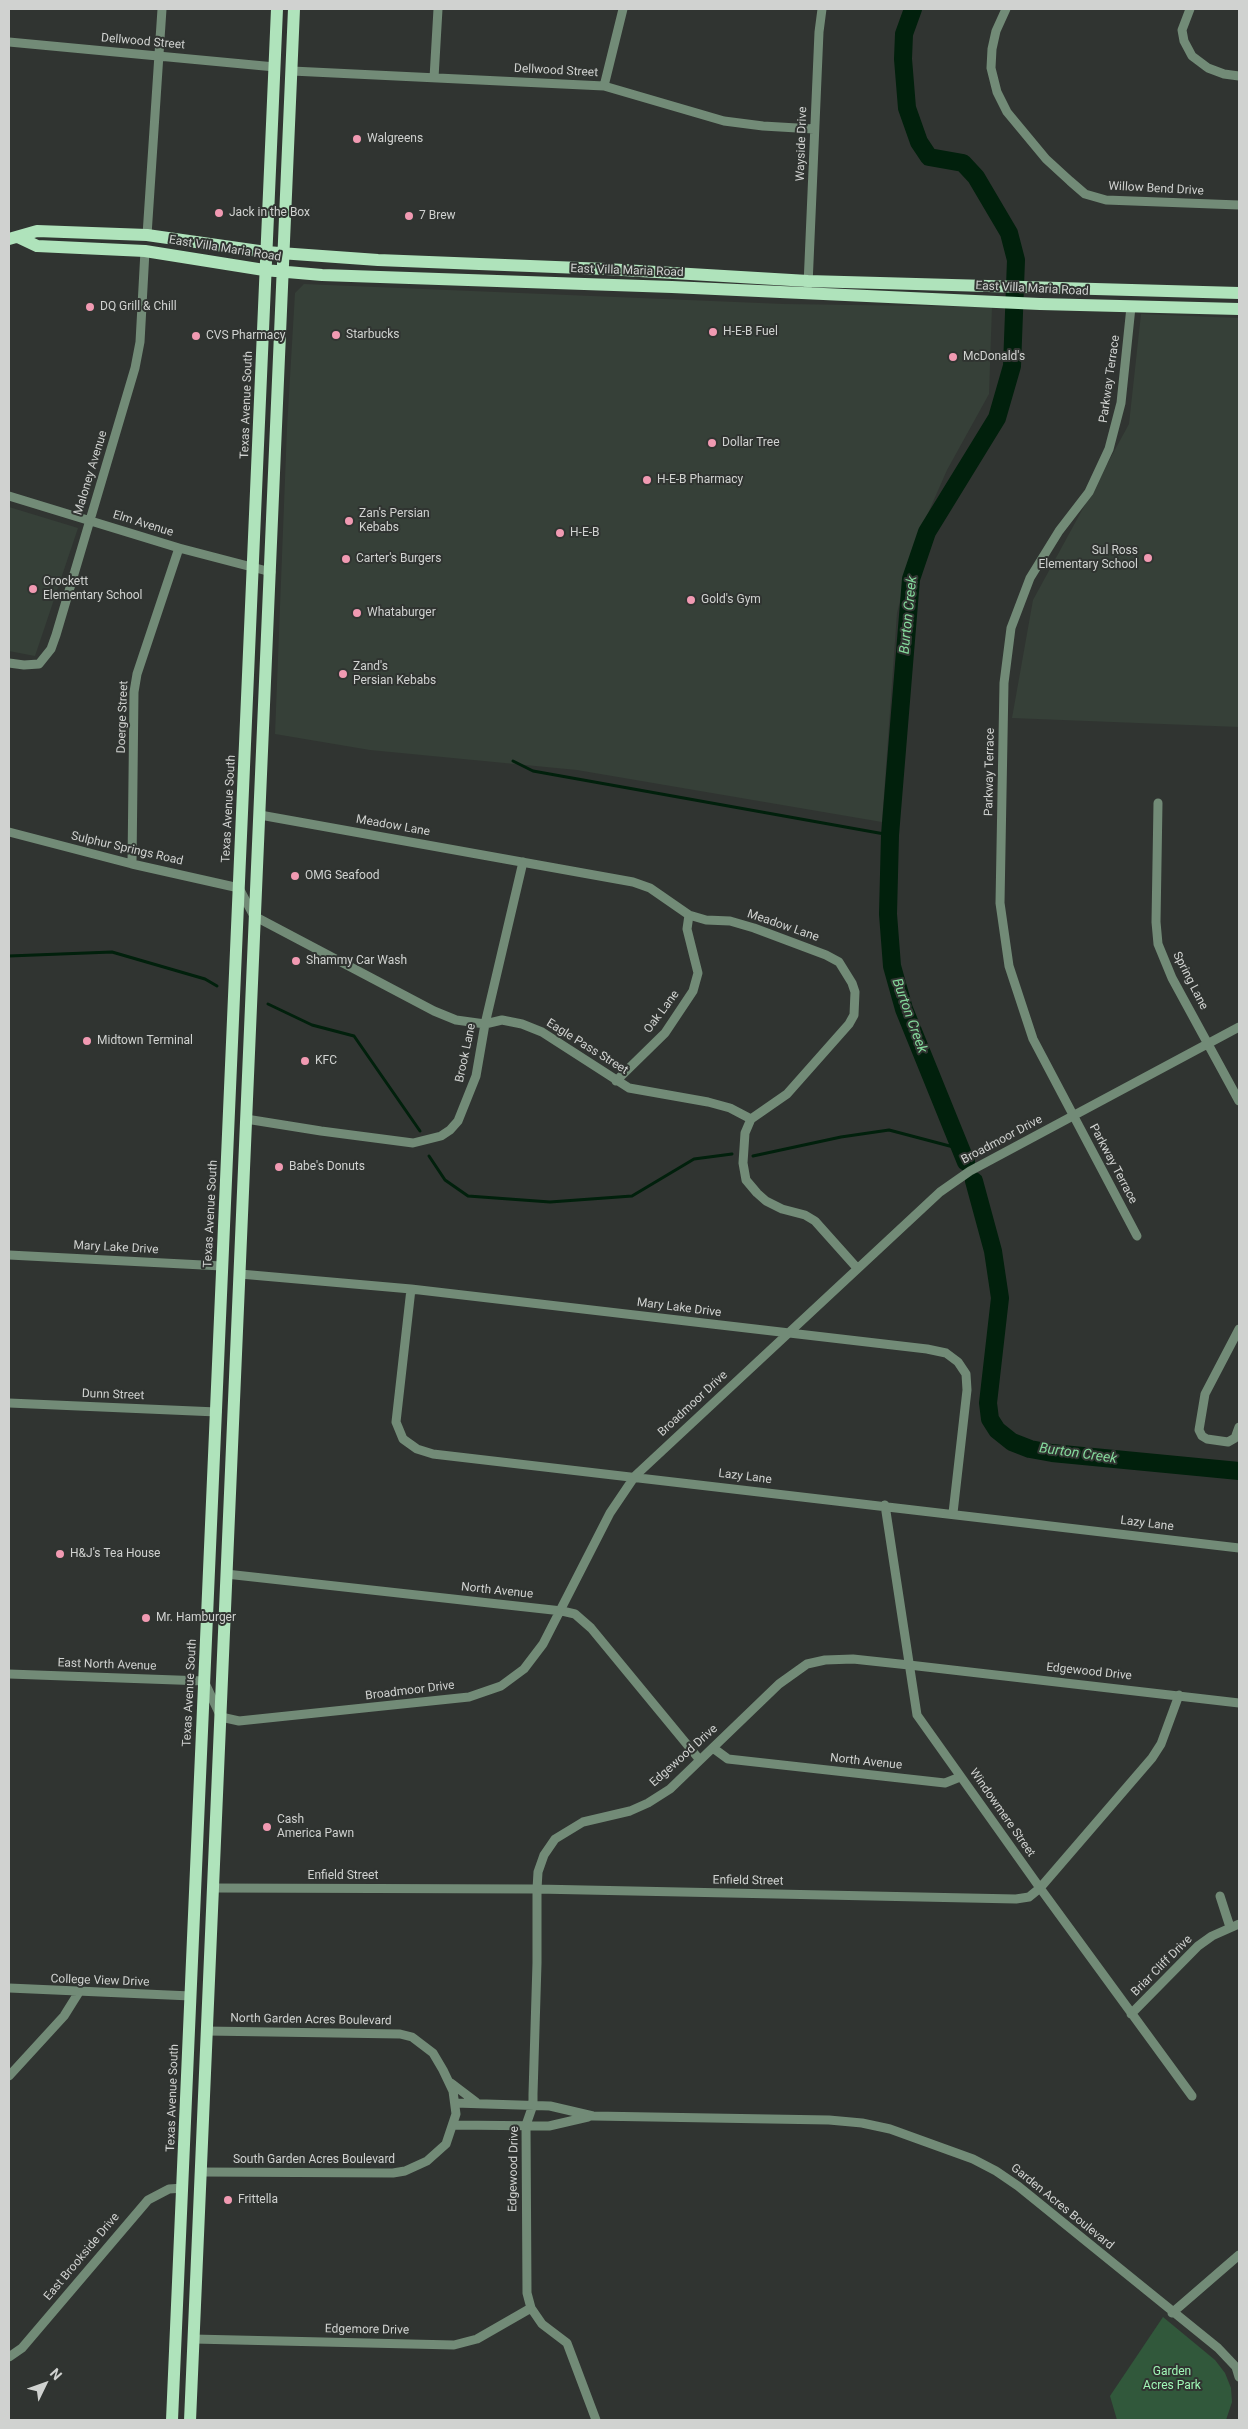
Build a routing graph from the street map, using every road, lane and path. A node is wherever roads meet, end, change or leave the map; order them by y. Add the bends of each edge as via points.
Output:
1 (162, 9) edge
2 (277, 9) edge
3 (294, 9) edge
4 (438, 9) edge
5 (623, 9) edge
6 (822, 9) edge
7 (1006, 9) edge
8 (1190, 9) edge
9 (9, 42) edge
10 (159, 57) junction
11 (275, 67) junction
12 (292, 71) junction
13 (1239, 76) edge
14 (434, 78) junction
15 (604, 86) junction
16 (814, 129) junction
17 (1239, 205) edge
18 (147, 235) junction
19 (13, 238) edge
20 (146, 251) junction
21 (266, 252) junction
22 (285, 254) junction
23 (264, 270) junction
24 (284, 273) junction
25 (808, 287) junction
26 (1239, 293) edge
27 (1131, 307) junction
28 (1239, 309) edge
29 (9, 496) edge
30 (90, 521) junction
31 (179, 548) junction
32 (254, 567) junction
33 (272, 572) junction
34 (9, 663) edge
35 (1158, 803) dead end
36 (260, 815) junction
37 (9, 832) edge
38 (523, 862) junction
39 (132, 864) junction
40 (239, 888) junction
41 (689, 915) junction
42 (254, 916) junction
43 (485, 1024) junction
44 (1239, 1027) edge
45 (1209, 1043) junction
46 (616, 1081) junction
47 (1239, 1101) edge
48 (1073, 1117) junction
49 (246, 1119) junction
50 (751, 1119) junction
51 (1137, 1236) dead end
52 (9, 1255) edge
53 (222, 1266) junction
54 (857, 1268) junction
55 (240, 1274) junction
56 (411, 1289) junction
57 (1239, 1329) edge
58 (787, 1333) junction
59 (234, 1389) junction
60 (9, 1403) edge
61 (217, 1412) junction
62 (1239, 1427) edge
63 (635, 1476) junction
64 (885, 1506) junction
65 (953, 1513) junction
66 (1239, 1548) edge
67 (226, 1574) junction
68 (562, 1611) junction
69 (909, 1665) junction
70 (9, 1674) edge
71 (204, 1681) junction
72 (1179, 1695) junction
73 (1239, 1703) edge
74 (221, 1717) junction
75 (713, 1748) junction
76 (699, 1760) junction
77 (960, 1777) junction
78 (212, 1888) junction
79 (1040, 1888) junction
80 (537, 1889) junction
81 (1220, 1896) dead end
82 (1235, 1926) edge
83 (9, 1988) edge
84 (80, 1992) junction
85 (191, 1996) junction
86 (1131, 2014) junction
87 (206, 2031) junction
88 (188, 2065) junction
89 (9, 2076) edge
90 (450, 2082) junction
91 (1192, 2096) dead end
92 (455, 2103) junction
93 (479, 2103) junction
94 (533, 2105) junction
95 (456, 2114) joint
96 (593, 2116) junction
97 (454, 2125) junction
98 (526, 2125) junction
99 (201, 2172) junction
100 (183, 2188) junction
101 (1239, 2256) edge
102 (531, 2308) junction
103 (1172, 2313) junction
104 (193, 2339) junction
105 (9, 2357) edge
106 (1239, 2377) edge
107 (173, 2406) junction
108 (172, 2420) edge
109 (178, 2420) edge
110 (190, 2420) edge
111 (596, 2420) edge

1 - 10 street
2 - 11 main road, Texas Avenue South
3 - 12 main road
4 - 14 street
5 - 15 street
6 - 16 street, Wayside Drive
7 - 17 street, Willow Bend Drive via 996,30 992,49 991,68 997,92 1007,112 1046,159 1085,194 1106,200
8 - 13 street via 1182,30 1192,56 1208,68
9 - 10 street, Dellwood Street
10 - 11 street, Dellwood Street
10 - 18 street
11 - 21 main road, Texas Avenue South
12 - 14 street, Dellwood Street
12 - 22 main road
14 - 15 street, Dellwood Street
15 - 16 street, Dellwood Street via 724,121
16 - 25 street, Wayside Drive
18 - 19 main road, East Villa Maria Road via 37,230
18 - 21 main road, East Villa Maria Road
19 - 20 main road, East Villa Maria Road via 37,246
20 - 23 main road, East Villa Maria Road
20 - 30 street, Maloney Avenue via 140,342
21 - 22 main road, East Villa Maria Road
21 - 23 main road, Texas Avenue South
22 - 24 main road
22 - 25 main road, East Villa Maria Road
23 - 24 main road, East Villa Maria Road
23 - 32 main road, Texas Avenue South
24 - 25 main road, East Villa Maria Road via 624,285
24 - 33 main road
25 - 26 main road, East Villa Maria Road via 1004,285
25 - 27 main road, East Villa Maria Road via 1034,304
27 - 28 main road, East Villa Maria Road
27 - 48 street, Parkway Terrace via 1121,403 1109,449 1089,492 1059,531 1030,578 1010,628 1005,661 1000,903 1005,945 1033,1039
29 - 30 street, Elm Avenue
30 - 31 street, Elm Avenue
30 - 34 street, Maloney Avenue via 51,649 39,664
31 - 32 street, Elm Avenue
31 - 39 street, Doerge Street via 137,674 134,692
32 - 33 street, Elm Avenue
32 - 40 main road, Texas Avenue South
33 - 36 main road
35 - 45 street, Spring Lane via 1158,944 1172,978
36 - 38 street, Meadow Lane
36 - 42 main road
37 - 39 street, Sulphur Springs Road
38 - 41 street, Meadow Lane via 633,882 650,888
38 - 43 street, Brook Lane
39 - 40 street, Sulphur Springs Road
40 - 42 street
40 - 53 main road, Texas Avenue South
41 - 46 street, Oak Lane via 687,929 698,974 693,991 665,1033
41 - 50 street, Meadow Lane via 754,928 826,955 839,962 852,983 855,1005 849,1024 786,1094
42 - 43 street, Eagle Pass Street via 434,1011 456,1020
42 - 49 main road
43 - 46 street, Eagle Pass Street via 502,1020 542,1032
43 - 49 street, Brook Lane via 476,1076 468,1100 458,1121 441,1136 412,1143
44 - 45 street, Broadmoor Drive
45 - 47 street, Spring Lane
45 - 48 street, Broadmoor Drive
46 - 50 street, Eagle Pass Street via 629,1088 730,1108
48 - 51 street, Parkway Terrace
48 - 54 street, Broadmoor Drive via 951,1183
49 - 55 main road
50 - 54 street via 742,1147 746,1180 766,1201 815,1221
52 - 53 street, Mary Lake Drive
53 - 59 main road via 230,1277 227,1377
53 - 61 main road, Texas Avenue South
54 - 58 street, Broadmoor Drive
55 - 56 street, Mary Lake Drive
55 - 59 main road
56 - 58 street, Mary Lake Drive
56 - 63 street, Lazy Lane via 396,1422 409,1445 433,1454
57 - 62 street via 1205,1394 1199,1430 1206,1439 1228,1442 1235,1438
58 - 63 street, Broadmoor Drive
58 - 65 street, Mary Lake Drive via 928,1349 946,1353 958,1362 966,1374 967,1390
59 - 67 main road
60 - 61 street, Dunn Street
61 - 71 main road, Texas Avenue South
63 - 64 street, Lazy Lane
63 - 68 street, Broadmoor Drive via 610,1513
64 - 65 street, Lazy Lane
64 - 69 street, Windowmere Street
65 - 66 street, Lazy Lane
67 - 68 street, North Avenue
67 - 74 main road
68 - 74 street, Broadmoor Drive via 530,1662 509,1682 481,1694 294,1717 240,1721
68 - 76 street, North Avenue via 575,1614 591,1628
69 - 72 street, Edgewood Drive
69 - 75 street, Edgewood Drive via 838,1658 807,1664 779,1684
69 - 77 street, Windowmere Street via 917,1715
70 - 71 street, East North Avenue
71 - 74 street
71 - 85 main road, Texas Avenue South
72 - 73 street, Edgewood Drive
72 - 79 street, Enfield Street via 1161,1744 1152,1758
74 - 78 main road
75 - 76 street, Edgewood Drive
75 - 77 street, North Avenue via 728,1759 945,1783
76 - 80 street, Edgewood Drive via 670,1789 648,1804 583,1822 555,1840 544,1855
77 - 79 street, Windowmere Street
78 - 80 street, Enfield Street
78 - 87 main road
79 - 80 street, Enfield Street via 1028,1897 1016,1899
79 - 86 street, Windowmere Street
80 - 94 street, Edgewood Drive
81 - 82 street
82 - 86 street, Briar Cliff Drive via 1198,1946
83 - 84 street, College View Drive
84 - 85 street, College View Drive
84 - 89 street via 64,2016
85 - 88 main road, Texas Avenue South
86 - 91 street, Windowmere Street
87 - 90 street, North Garden Acres Boulevard via 400,2034 425,2045
87 - 99 main road
88 - 99 main road via 196,2078 192,2164
88 - 100 main road, Texas Avenue South
90 - 92 street, North Garden Acres Boulevard
90 - 93 street
92 - 93 street, Garden Acres Boulevard
92 - 95 street, North Garden Acres Boulevard
93 - 94 street, Garden Acres Boulevard
94 - 96 street, Garden Acres Boulevard
94 - 98 street, Edgewood Drive
95 - 97 street, South Garden Acres Boulevard
96 - 98 street, Garden Acres Boulevard via 561,2124
96 - 103 street, Garden Acres Boulevard via 828,2120 890,2128 996,2171
97 - 98 street, Garden Acres Boulevard
97 - 99 street, South Garden Acres Boulevard via 438,2154 393,2173
98 - 102 street, Edgewood Drive via 527,2293
99 - 104 main road
100 - 105 street, East Brookside Drive via 169,2189 148,2200 22,2348
100 - 107 main road, Texas Avenue South
101 - 103 street
102 - 104 street, Edgemore Drive via 477,2340 454,2345
102 - 111 street, Edgewood Drive via 542,2324 567,2342
103 - 106 street, Garden Acres Boulevard via 1218,2348 1236,2367
104 - 110 main road
107 - 108 main road, Texas Avenue South
107 - 109 main road

